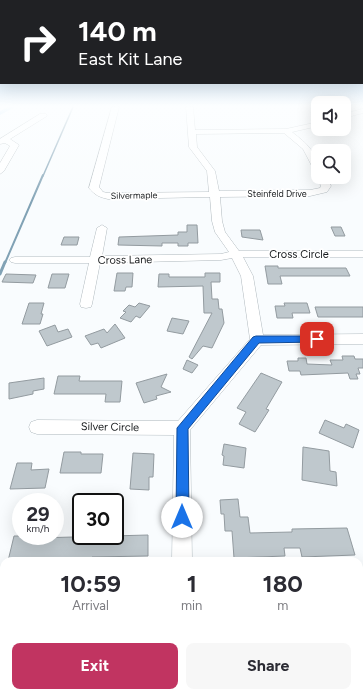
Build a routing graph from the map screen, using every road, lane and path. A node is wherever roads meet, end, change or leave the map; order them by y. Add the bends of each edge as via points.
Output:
1 (107, 140) edge
2 (192, 140) edge
3 (295, 140) edge
4 (2, 141) edge
5 (311, 157) edge
6 (0, 172) edge
7 (325, 184) edge
8 (214, 194) junction
9 (102, 228) dead end
10 (236, 254) junction
11 (363, 254) edge
12 (15, 260) dead end
13 (96, 260) junction
14 (86, 304) dead end
15 (363, 339) edge
16 (256, 340) junction
17 (37, 427) dead end
18 (182, 428) junction
19 (182, 557) edge

1 - 8 street, Silvermaple via 94,188 96,192 108,196
2 - 8 street via 193,147 211,171
3 - 5 street via 306,148
4 - 6 street via 15,145
7 - 8 street, Steinfeld Drive via 324,190 320,192
8 - 10 street via 220,232
9 - 13 street
10 - 11 street, Cross Circle
10 - 13 street, Cross Lane via 222,257
10 - 16 street via 247,276
12 - 13 street, Cross Lane
13 - 14 street
15 - 16 street
16 - 18 street
17 - 18 street, Silver Circle
18 - 19 street

